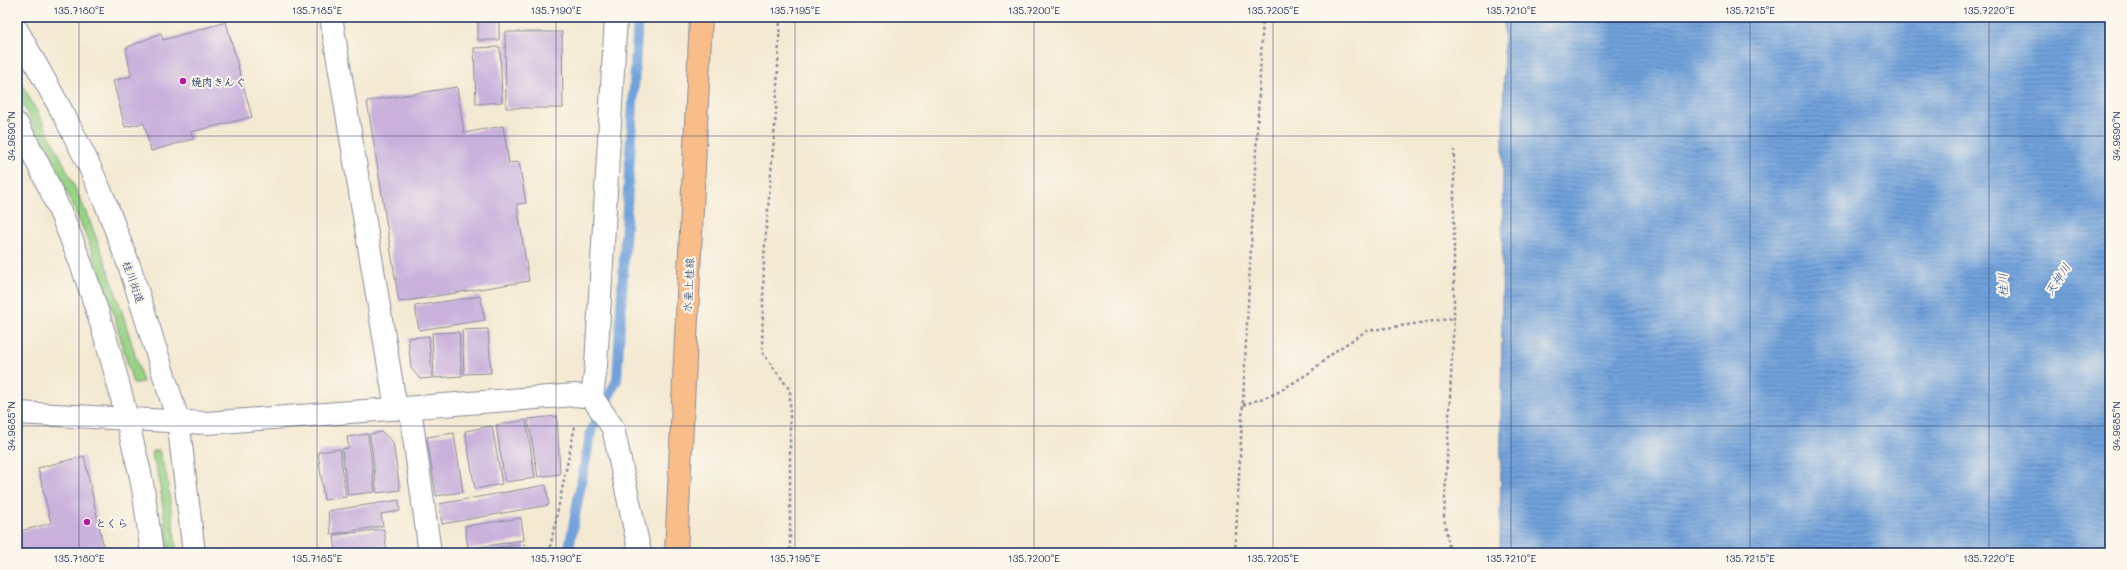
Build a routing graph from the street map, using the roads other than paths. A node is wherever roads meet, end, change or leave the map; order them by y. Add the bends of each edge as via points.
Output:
1 (331, 17) edge
2 (616, 17) edge
3 (701, 17) edge
4 (17, 30) edge
5 (17, 124) edge
6 (587, 397) junction
7 (403, 409) junction
8 (17, 413) edge
9 (127, 420) junction
10 (178, 420) junction
11 (152, 553) edge
12 (194, 553) edge
13 (430, 553) edge
14 (640, 553) edge
15 (676, 553) edge

1 - 7 street
2 - 6 street via 596,366
3 - 15 main road, 水垂上桂線
4 - 10 street, 桂川街道 via 65,117 106,204 130,268
5 - 9 street via 38,162 89,284
6 - 7 street
6 - 14 street via 614,428
7 - 10 street via 207,423
7 - 13 street
8 - 9 street
9 - 10 street
9 - 11 street via 141,478
10 - 12 street, 桂川街道

